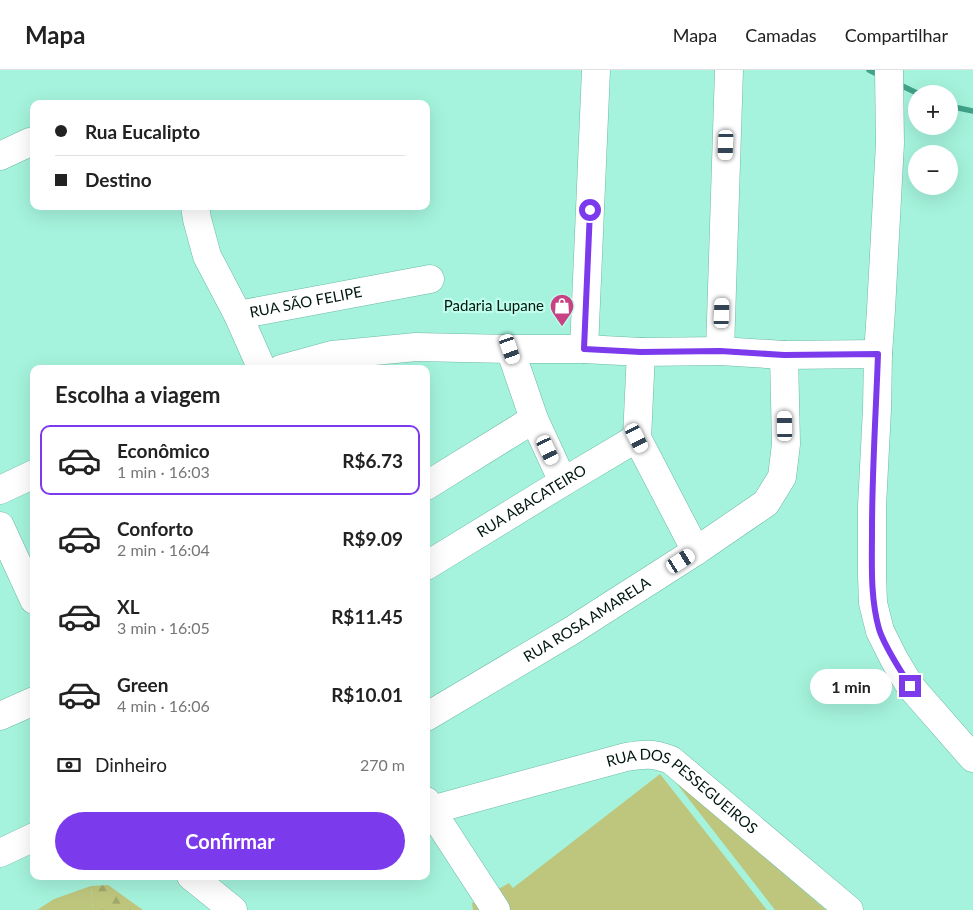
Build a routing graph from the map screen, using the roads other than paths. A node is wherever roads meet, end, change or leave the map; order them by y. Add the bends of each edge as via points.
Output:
1 (596, 70) edge
2 (729, 70) edge
3 (889, 70) edge
4 (30, 142) dead end
5 (0, 156) edge
6 (196, 210) edge
7 (430, 279) dead end
8 (238, 315) junction
9 (510, 349) junction
10 (584, 349) junction
11 (720, 351) junction
12 (641, 352) junction
13 (878, 354) junction
14 (784, 355) junction
15 (260, 365) edge
16 (296, 365) edge
17 (534, 419) junction
18 (637, 438) junction
19 (30, 476) edge
20 (563, 482) junction
21 (430, 484) edge
22 (0, 490) edge
23 (0, 526) edge
24 (696, 551) junction
25 (430, 564) edge
26 (11, 579) edge
27 (30, 596) edge
28 (30, 703) edge
29 (430, 715) edge
30 (0, 716) edge
31 (973, 758) edge
32 (430, 806) edge
33 (430, 808) edge
34 (30, 839) edge
35 (0, 853) edge
36 (196, 880) edge
37 (233, 910) edge
38 (496, 910) edge
39 (849, 910) edge

1 - 10 street
2 - 11 street
3 - 13 street via 890,143
4 - 5 street
6 - 8 street, RUA SÃO FELIPE via 207,256
7 - 8 street, RUA SÃO FELIPE
8 - 15 street
9 - 10 street
9 - 16 street via 416,347 332,355
9 - 17 street
10 - 12 street
11 - 12 street
11 - 14 street
12 - 18 street
13 - 14 street
13 - 31 street via 872,506 873,603 880,630 910,686
14 - 24 street, RUA ROSA AMARELA via 786,444 782,477 766,503
17 - 20 street
17 - 21 street
18 - 20 street, RUA ABACATEIRO
18 - 24 street
19 - 22 street
20 - 25 street, RUA ABACATEIRO
23 - 26 street
24 - 29 street, RUA ROSA AMARELA
26 - 27 street
28 - 30 street
32 - 39 street, RUA DOS PESSEGUEIROS via 626,757 658,755 671,760
33 - 38 street
34 - 35 street
36 - 37 street

